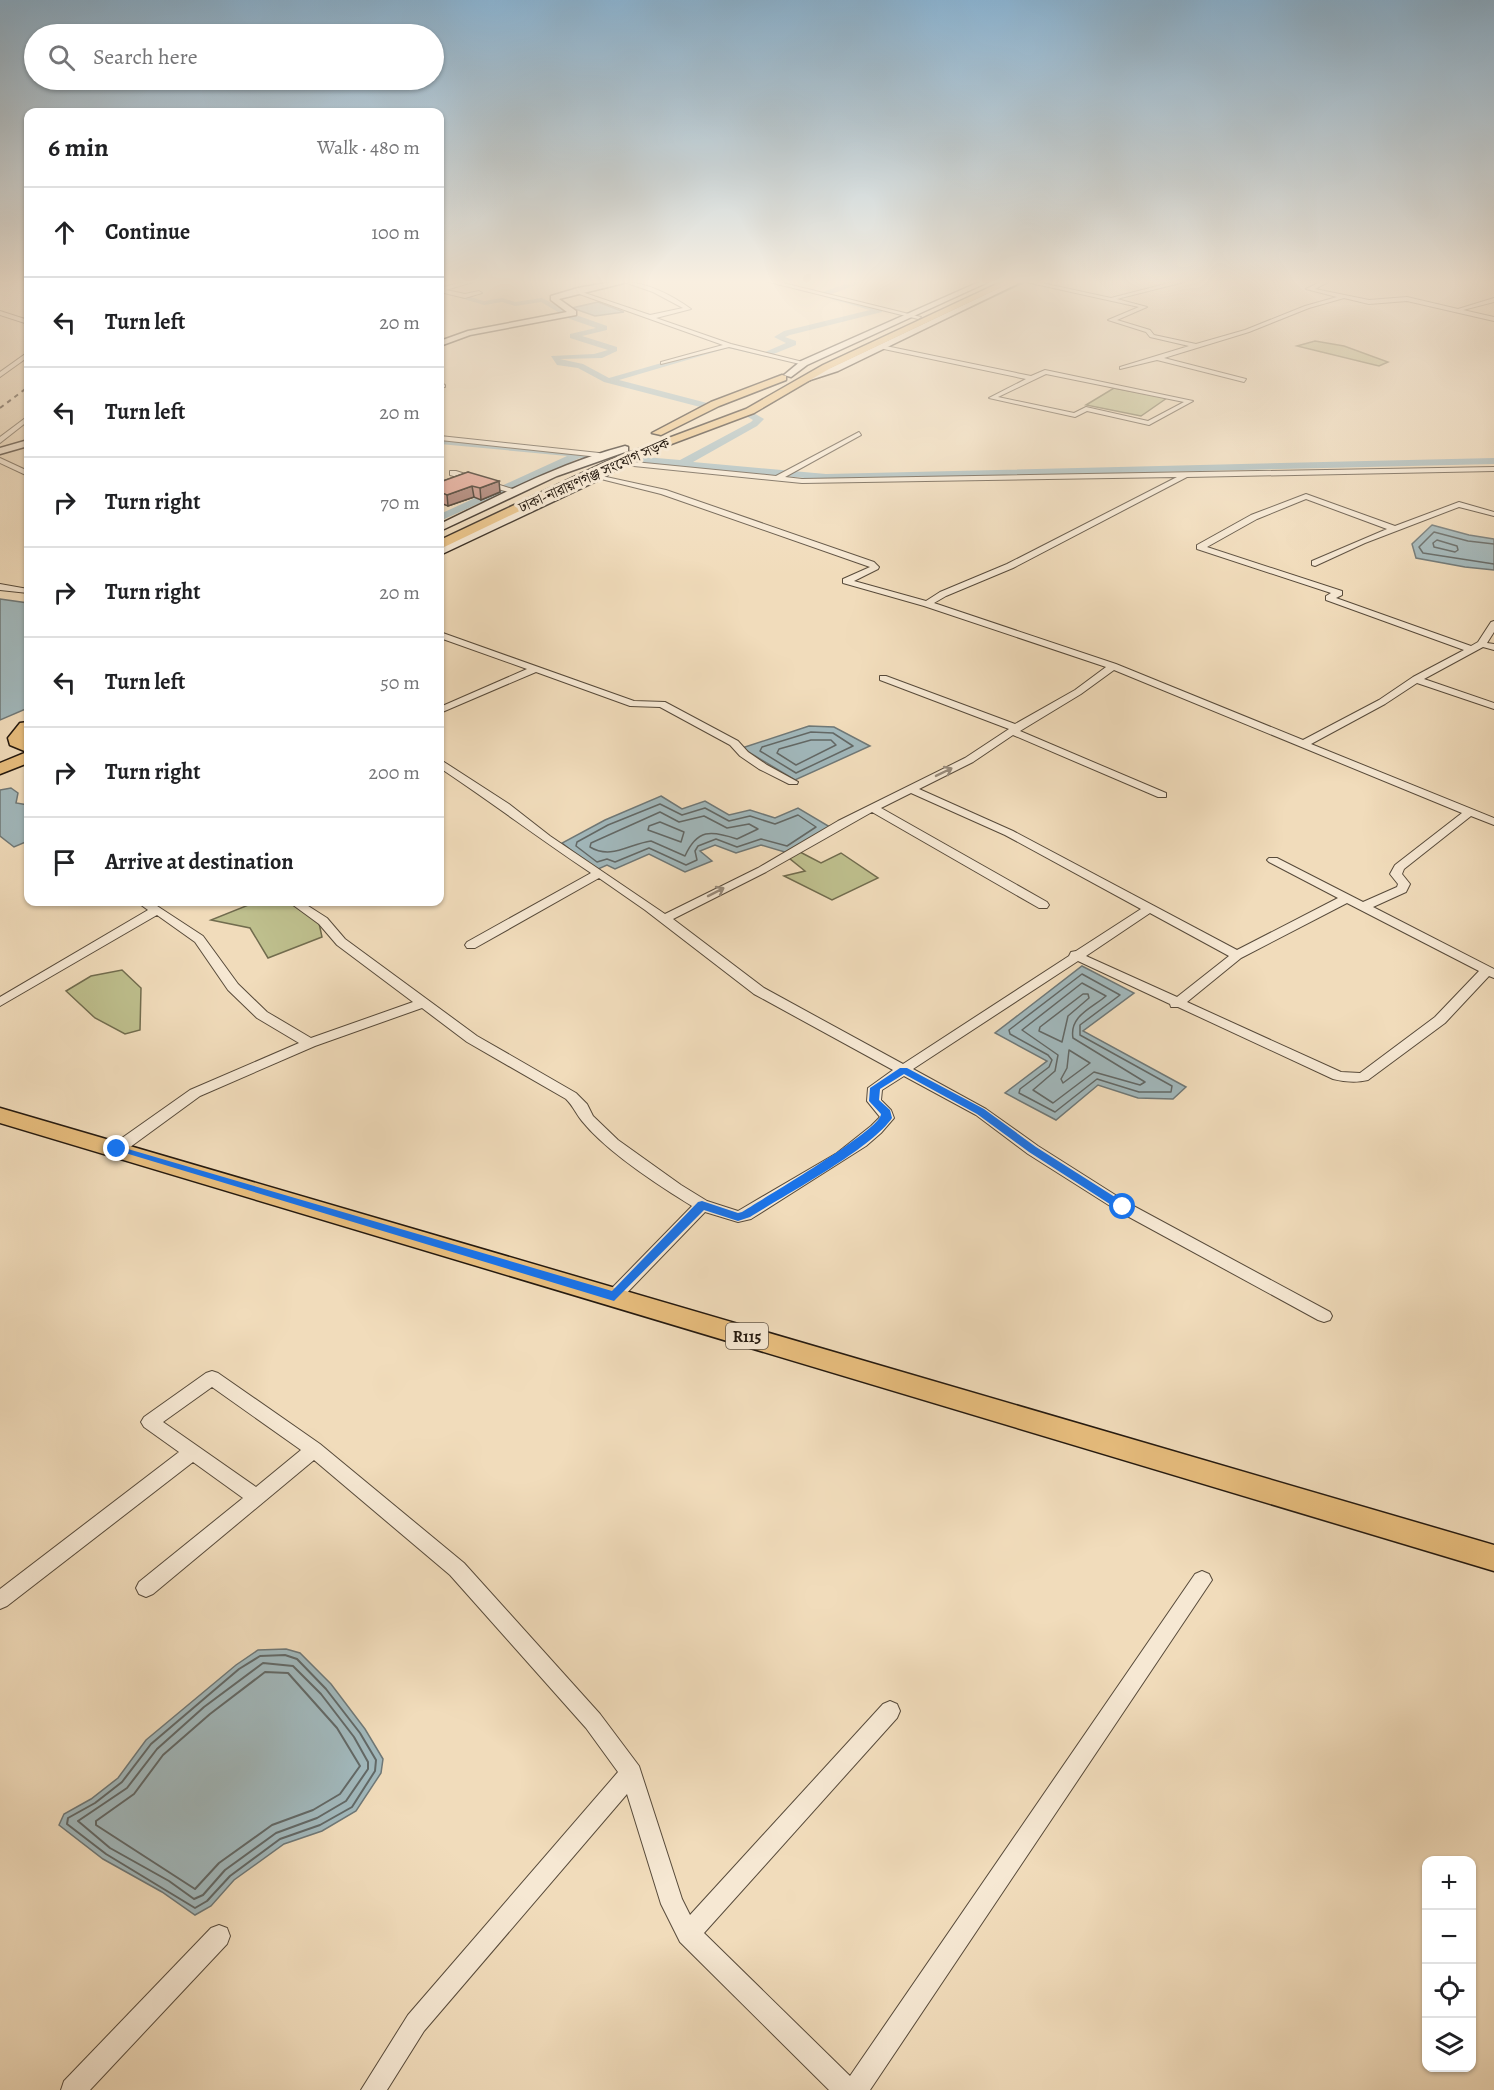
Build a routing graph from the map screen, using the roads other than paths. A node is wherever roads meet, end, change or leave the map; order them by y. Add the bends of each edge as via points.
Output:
1 (777, 380) edge
2 (803, 380) edge
3 (1029, 380) edge
4 (1082, 380) edge
5 (734, 397) junction
6 (762, 404) junction
7 (692, 414) junction
8 (24, 421) edge
9 (714, 424) junction
10 (859, 434) dead end
11 (444, 438) edge
12 (0, 441) edge
13 (24, 444) edge
14 (625, 449) junction
15 (0, 451) edge
16 (637, 453) junction
17 (599, 456) junction
18 (0, 460) edge
19 (624, 463) junction
20 (1494, 469) edge
21 (24, 472) edge
22 (453, 473) dead end
23 (1188, 473) junction
24 (597, 477) junction
25 (776, 479) junction
26 (515, 491) junction
27 (1494, 514) edge
28 (444, 526) edge
29 (1396, 529) junction
30 (444, 533) edge
31 (444, 543) edge
32 (444, 550) edge
33 (1315, 563) dead end
34 (0, 587) edge
35 (24, 589) edge
36 (927, 604) junction
37 (1494, 624) edge
38 (444, 637) edge
39 (1482, 644) junction
40 (1494, 647) edge
41 (1473, 650) junction
42 (1113, 666) junction
43 (533, 670) junction
44 (883, 678) dead end
45 (1416, 679) junction
46 (1494, 706) edge
47 (444, 708) edge
48 (24, 726) edge
49 (24, 729) edge
50 (1014, 729) junction
51 (0, 736) edge
52 (1303, 744) junction
53 (24, 746) edge
54 (24, 759) edge
55 (444, 767) edge
56 (0, 769) edge
57 (794, 782) dead end
58 (911, 789) junction
59 (1162, 795) dead end
60 (873, 808) junction
61 (1468, 813) junction
62 (1494, 822) edge
63 (1273, 860) dead end
64 (598, 874) junction
65 (1345, 898) junction
66 (1043, 905) dead end
67 (150, 906) edge
68 (301, 906) edge
69 (1362, 907) junction
70 (1149, 909) junction
71 (157, 910) junction
72 (664, 919) junction
73 (471, 945) dead end
74 (1075, 955) junction
75 (1237, 955) junction
76 (1490, 972) edge
77 (0, 1002) edge
78 (423, 1003) junction
79 (1176, 1004) junction
80 (310, 1043) junction
81 (903, 1070) junction
82 (0, 1115) edge
83 (117, 1149) junction
84 (702, 1205) junction
85 (614, 1296) junction
86 (1324, 1316) dead end
87 (315, 1449) junction
88 (193, 1452) junction
89 (257, 1498) junction
90 (1494, 1558) edge
91 (1202, 1580) dead end
92 (146, 1588) dead end
93 (0, 1600) edge
94 (890, 1711) dead end
95 (631, 1773) junction
96 (688, 1934) junction
97 (219, 1936) dead end
98 (73, 2090) edge
99 (373, 2090) edge
100 (847, 2090) edge
101 (855, 2090) edge

1 - 5 main road, ঢাকা-নারায়ণগঞ্জ সংযোগ সড়ক
2 - 6 main road, ঢাকা-নারায়ণগঞ্জ সংযোগ সড়ক
3 - 4 street via 992,398 1075,415 1086,409 1149,423 1190,401
5 - 6 main road via 734,403 739,405
5 - 7 main road, ঢাকা-নারায়ণগঞ্জ সংযোগ সড়ক
6 - 9 main road, ঢাকা-নারায়ণগঞ্জ সংযোগ সড়ক
7 - 9 main road via 711,418
7 - 14 main road, ঢাকা-নারায়ণগঞ্জ সংযোগ সড়ক
8 - 12 street
9 - 16 main road, ঢাকা-নারায়ণগঞ্জ সংযোগ সড়ক
10 - 25 street
11 - 17 street
13 - 15 street
14 - 17 street
14 - 30 main road, ঢাকা-নারায়ণগঞ্জ সংযোগ সড়ক
16 - 19 street
16 - 31 main road, ঢাকা-নারায়ণগঞ্জ সংযোগ সড়ক
17 - 26 street
18 - 21 street
19 - 24 street
19 - 25 street
20 - 23 street
22 - 26 street
23 - 25 street
23 - 36 street via 1010,566
24 - 32 street
24 - 36 street via 663,492 871,564 875,567 846,581
26 - 28 street
27 - 29 street via 1459,504
29 - 33 street
29 - 41 street via 1306,496 1254,517 1200,547 1339,593 1329,598
34 - 35 street
36 - 42 street
37 - 39 street
38 - 43 street
39 - 40 street
39 - 41 street
41 - 45 street
42 - 50 street via 1078,692
42 - 52 street
43 - 47 street
43 - 57 street via 633,704 662,704 734,743 763,767
44 - 50 street
45 - 46 street
45 - 52 street
48 - 51 main road
49 - 53 main road via 16,742
58 -> 50 street via 969,760
50 - 59 street
52 - 61 street
54 - 56 main road
55 - 64 street
58 - 60 street
58 - 70 street via 1009,833
60 - 66 street
72 -> 60 street
61 - 62 street
61 - 69 street via 1399,867 1396,874 1404,884 1402,889
63 - 65 street
64 - 72 street
64 - 73 street
65 - 69 street
65 - 75 street
67 - 71 street
68 - 78 street via 323,921 341,942
69 - 76 street
70 - 74 street
70 - 75 street
71 - 77 street
71 - 80 street via 199,939 233,987 262,1015
72 - 81 street via 759,991
74 - 79 street
74 - 81 street
75 - 79 street
76 - 79 street via 1440,1020 1364,1077 1338,1076
78 - 80 street
78 - 84 street via 472,1039 570,1096 613,1143
80 - 83 street via 195,1093
81 - 84 street via 875,1088 874,1101 887,1118 839,1156 746,1215 738,1217
81 - 86 street via 981,1112 1123,1207
82 - 83 main road, R115
83 - 85 main road, R115
84 - 85 street
85 - 90 main road, R115
87 - 88 street via 212,1378 150,1422
87 - 89 street
87 - 95 street via 457,1569 593,1721
88 - 89 street
88 - 93 street
89 - 92 street
91 - 101 street
94 - 96 street
95 - 96 street via 672,1904
95 - 99 street via 416,2023
96 - 100 street
97 - 98 street

